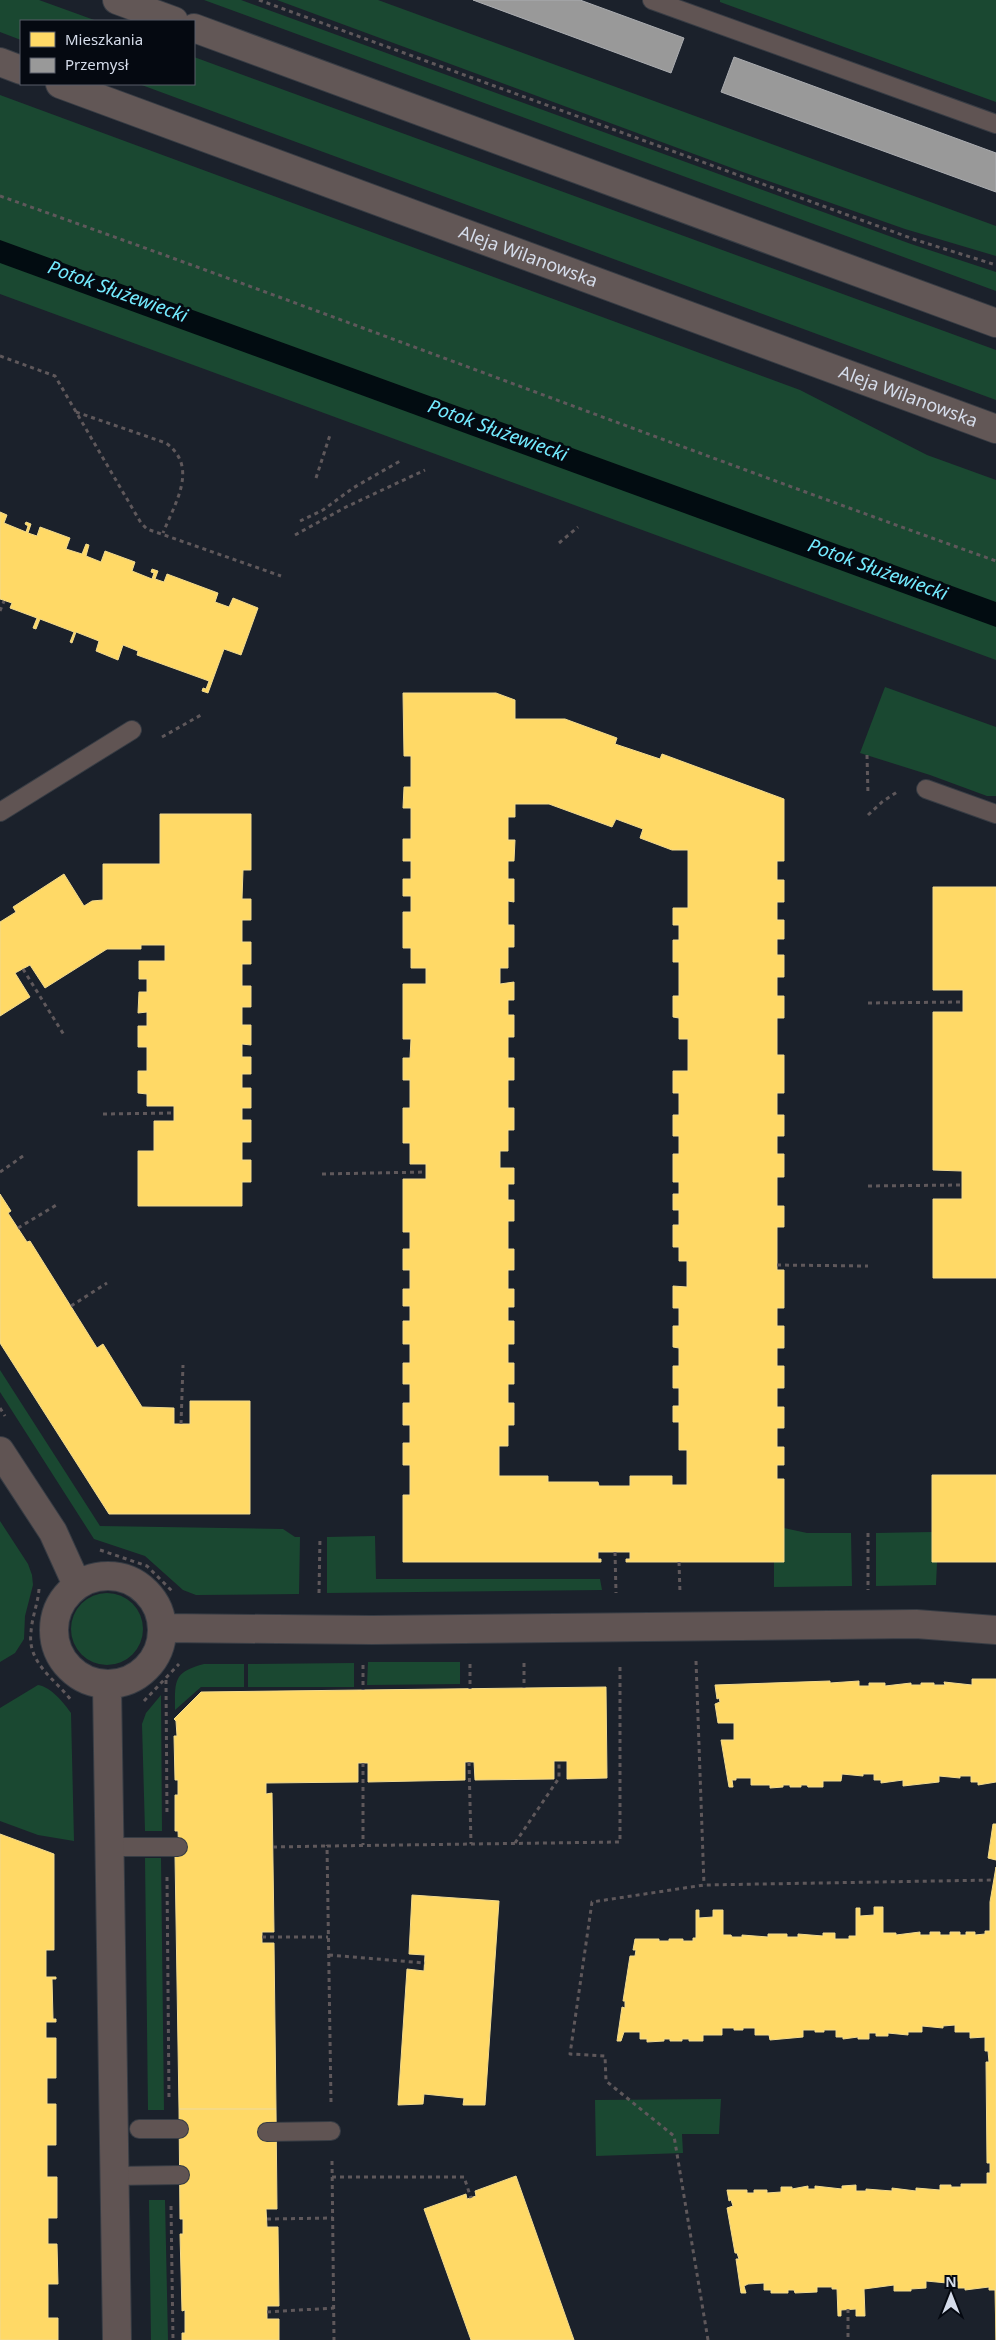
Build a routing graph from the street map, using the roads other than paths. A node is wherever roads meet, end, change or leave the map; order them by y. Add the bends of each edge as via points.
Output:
1 (116, 0) edge
2 (652, 0) edge
3 (171, 20) edge
4 (195, 28) edge
5 (0, 62) edge
6 (20, 70) edge
7 (63, 85) edge
8 (996, 124) edge
9 (996, 323) edge
10 (996, 429) edge
11 (132, 730) road end
12 (926, 789) dead end
13 (0, 812) edge
14 (996, 814) edge
15 (0, 1451) edge
16 (77, 1585) junction
17 (163, 1628) junction
18 (996, 1630) edge
19 (107, 1685) junction
20 (110, 1847) junction
21 (173, 1847) road end
22 (139, 2129) dead end
23 (179, 2129) dead end
24 (331, 2131) road end
25 (267, 2132) dead end
26 (180, 2175) dead end
27 (115, 2176) junction
28 (118, 2340) edge

1 - 3 main road
2 - 8 lane
4 - 9 main road
5 - 6 main road
7 - 10 main road, Aleja Wilanowska
11 - 13 lane
12 - 14 lane
15 - 16 street via 53,1532
16 - 17 street via 95,1577 114,1576 133,1581 149,1593 159,1609
16 - 19 street via 64,1599 55,1617 54,1636 59,1655 71,1671 88,1681
17 - 18 street via 372,1630 916,1624
17 - 19 street via 160,1651 148,1669 129,1681
19 - 20 street
20 - 21 lane
20 - 27 street
22 - 23 lane
24 - 25 lane
26 - 27 lane
27 - 28 street

